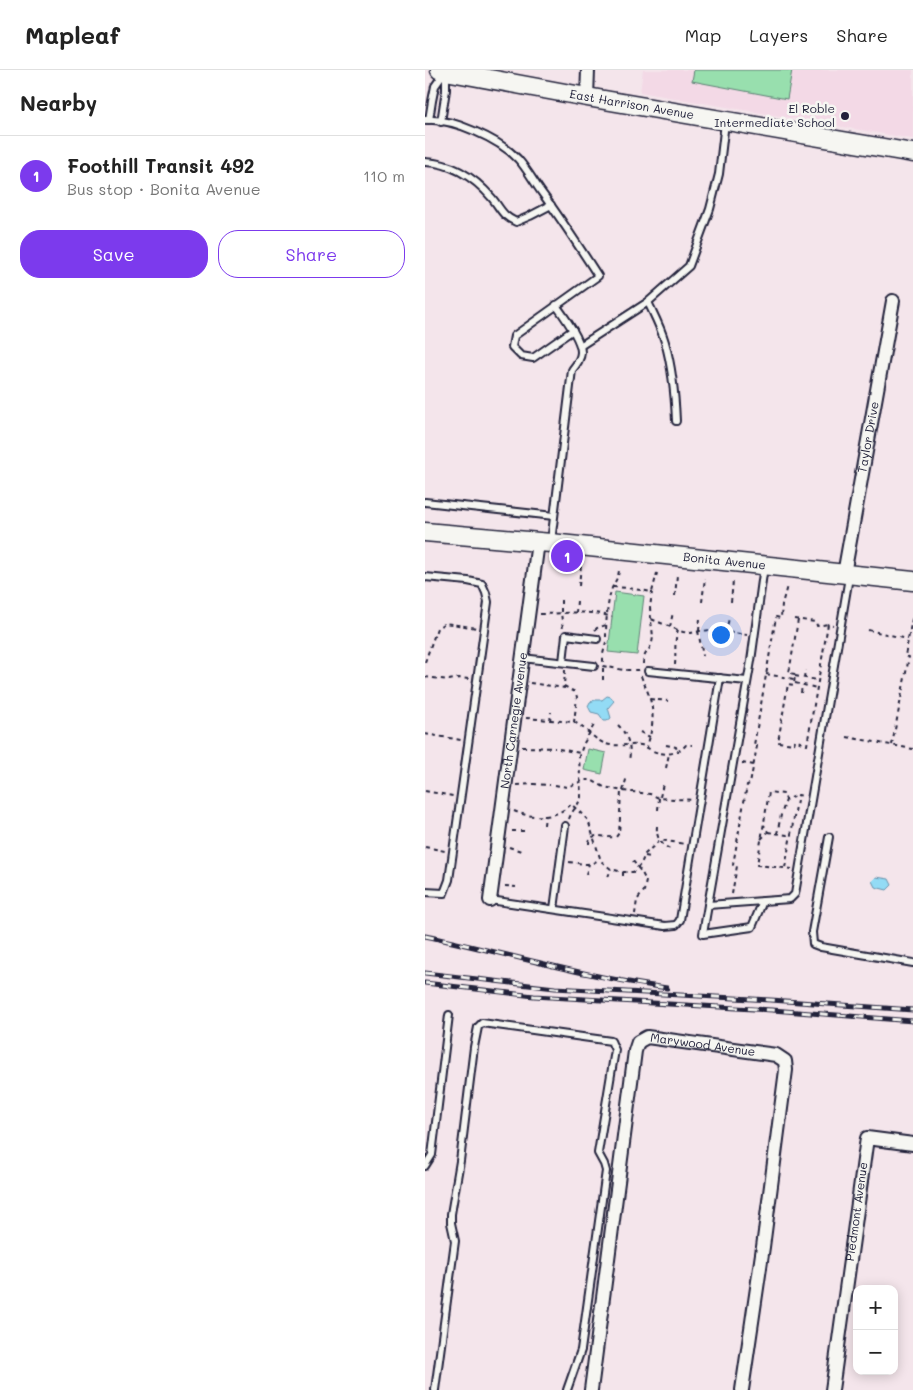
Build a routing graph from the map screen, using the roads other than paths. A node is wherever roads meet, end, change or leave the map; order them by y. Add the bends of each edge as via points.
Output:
1 (444, 70) edge
2 (589, 70) edge
3 (587, 97) junction
4 (427, 120) edge
5 (725, 120) junction
6 (441, 122) junction
7 (913, 153) edge
8 (425, 162) edge
9 (551, 205) junction
10 (893, 301) dead end
11 (648, 302) junction
12 (556, 305) junction
13 (573, 330) junction
14 (579, 346) junction
15 (676, 421) dead end
16 (425, 502) edge
17 (554, 516) junction
18 (425, 532) edge
19 (544, 543) junction
20 (764, 565) junction
21 (847, 574) junction
22 (425, 577) edge
23 (913, 581) edge
24 (597, 639) dead end
25 (522, 658) junction
26 (564, 662) junction
27 (594, 666) dead end
28 (645, 671) road end
29 (720, 678) junction
30 (747, 681) junction
31 (565, 826) road end
32 (829, 837) dead end
33 (425, 892) edge
34 (490, 900) joint
35 (763, 900) junction
36 (707, 905) junction
37 (554, 909) junction
38 (913, 963) edge
39 (449, 1015) dead end
40 (913, 1144) edge
41 (425, 1166) edge
42 (435, 1390) edge
43 (567, 1390) edge
44 (591, 1390) edge
45 (742, 1390) edge
46 (832, 1390) edge

1 - 3 street, East Harrison Avenue
1 - 4 lane via 435,86
1 - 6 lane via 446,90
2 - 3 street
3 - 5 street, East Harrison Avenue
4 - 6 lane
5 - 7 street, East Harrison Avenue
5 - 11 lane via 719,174 689,266
6 - 9 lane via 477,132 502,145 518,160
8 - 9 lane via 455,168 468,176 491,197 506,218 516,222
9 - 12 lane via 597,276
10 - 21 street, Taylor Drive
11 - 14 lane
11 - 15 lane via 665,342 675,395
12 - 13 lane
12 - 13 lane via 514,336 513,347 521,356 533,358
13 - 14 lane
14 - 17 lane via 580,359 572,370
16 - 17 lane
17 - 19 lane
18 - 19 street, Bonita Avenue
19 - 20 street, Bonita Avenue
19 - 25 street, North Carnegie Avenue
20 - 21 street, Bonita Avenue
20 - 30 lane
21 - 23 street, Bonita Avenue
21 - 35 lane via 795,894 789,899
22 - 33 lane via 482,584 488,602 449,880 444,892
24 - 26 lane via 566,636
25 - 26 lane
25 - 34 street, North Carnegie Avenue
26 - 27 lane
28 - 29 lane
29 - 30 lane
29 - 37 lane via 680,920 676,925 665,926
30 - 36 lane
31 - 37 lane
32 - 38 lane via 811,932 813,944
34 - 37 lane
35 - 36 lane
35 - 36 lane via 752,928 703,934
39 - 41 lane via 432,1155
40 - 46 street, Piedmont Avenue via 867,1138
42 - 43 lane via 455,1241 451,1214 474,1047 478,1027 482,1023 611,1042 615,1050 598,1153 606,1171 581,1350
44 - 45 street, Marywood Avenue via 635,1051 639,1042 647,1037 776,1055 785,1061 765,1237

